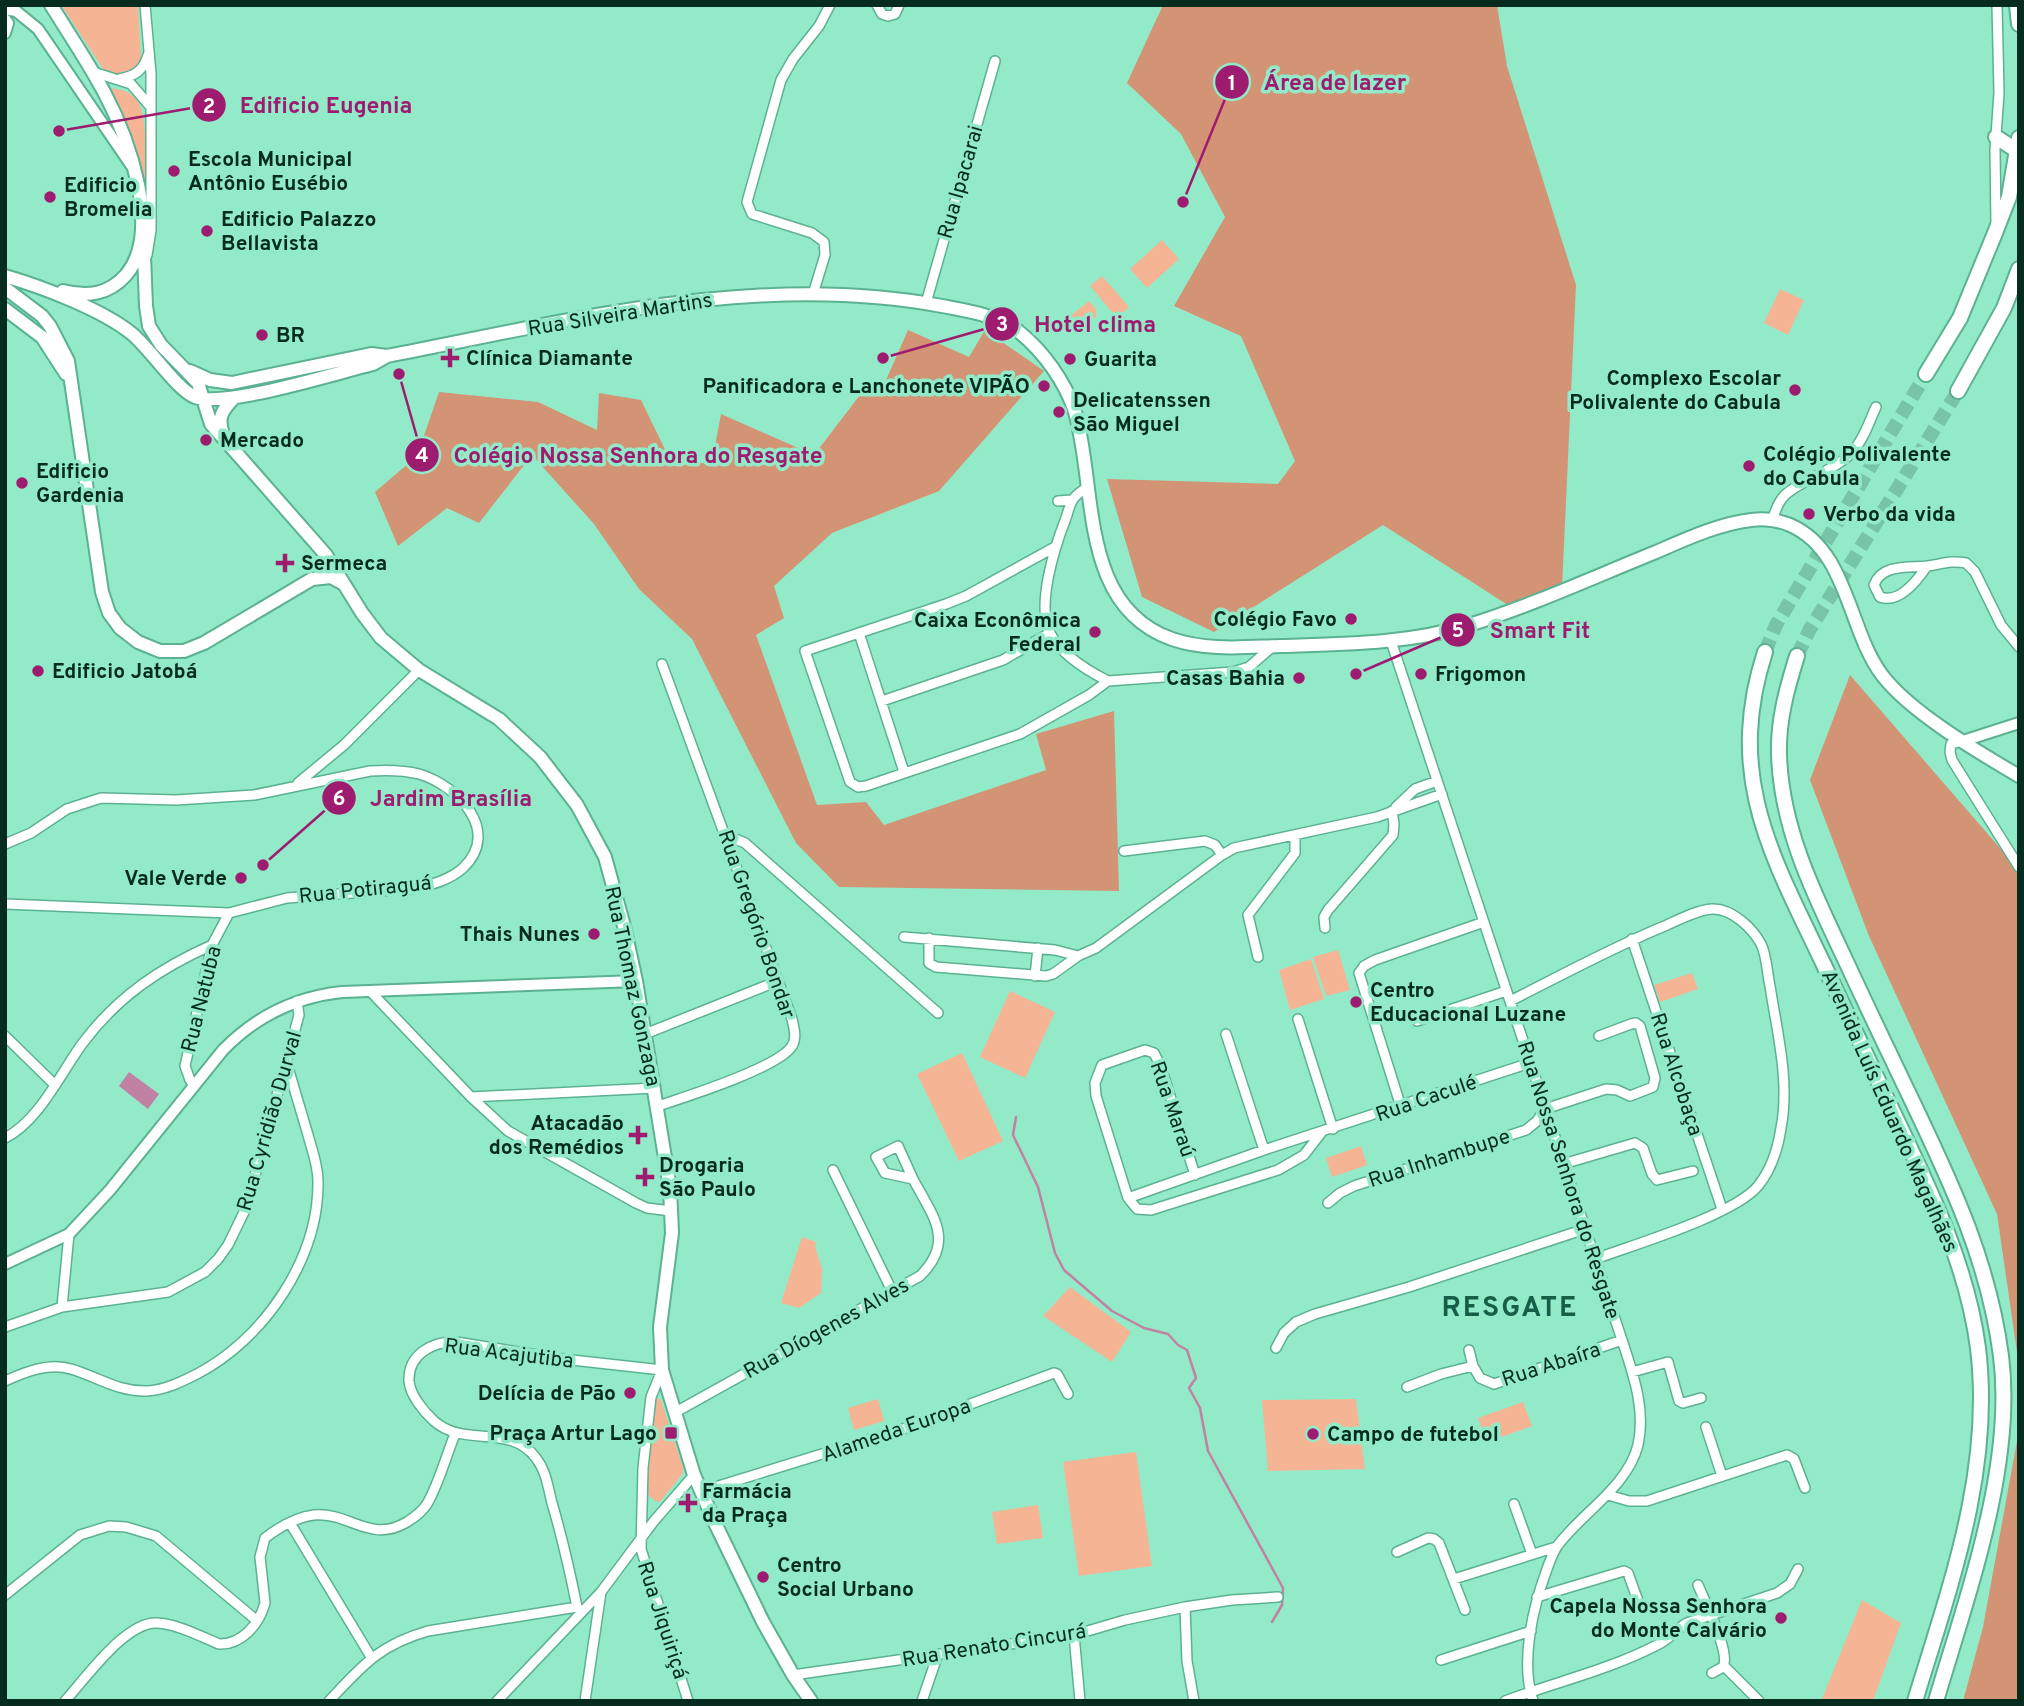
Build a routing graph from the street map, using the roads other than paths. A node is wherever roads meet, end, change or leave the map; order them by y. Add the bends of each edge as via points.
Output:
1 (51, 5) edge
2 (145, 5) edge
3 (830, 5) edge
4 (877, 5) edge
5 (899, 5) edge
6 (1997, 5) edge
7 (2017, 5) edge
8 (5, 9) edge
9 (5, 19) edge
10 (2019, 24) edge
11 (5, 33) edge
12 (149, 50) junction
13 (995, 61) dead end
14 (93, 72) junction
15 (119, 79) junction
16 (150, 106) junction
17 (1996, 137) junction
18 (2018, 147) edge
19 (132, 167) junction
20 (143, 229) junction
21 (1995, 233) junction
22 (145, 268) junction
23 (2019, 269) edge
24 (5, 276) edge
25 (25, 282) junction
26 (5, 288) edge
27 (813, 294) junction
28 (926, 303) junction
29 (5, 309) edge
30 (387, 356) junction
31 (186, 369) junction
32 (1926, 374) tunnel mouth
33 (73, 387) junction
34 (1958, 391) tunnel mouth
35 (202, 398) junction
36 (234, 398) junction
37 (1876, 407) dead end
38 (228, 444) junction
39 (1086, 488) junction
40 (1072, 500) junction
41 (1058, 501) dead end
42 (1772, 520) junction
43 (317, 546) junction
44 (1055, 547) junction
45 (1927, 566) junction
46 (313, 579) junction
47 (342, 583) junction
48 (859, 633) junction
49 (1050, 633) junction
50 (1391, 641) junction
51 (1274, 646) junction
52 (2019, 647) edge
53 (1765, 652) tunnel mouth
54 (1797, 656) tunnel mouth
55 (662, 664) dead end
56 (419, 670) junction
57 (1108, 681) junction
58 (882, 701) junction
59 (2019, 723) edge
60 (1964, 741) junction
61 (904, 772) junction
62 (2019, 776) edge
63 (1437, 781) junction
64 (294, 786) junction
65 (1441, 794) junction
66 (1392, 811) junction
67 (726, 835) junction
68 (1295, 835) junction
69 (5, 844) edge
70 (1124, 851) dead end
71 (1222, 855) junction
72 (2019, 867) edge
73 (5, 904) edge
74 (229, 913) junction
75 (1484, 922) junction
76 (1325, 928) dead end
77 (904, 937) dead end
78 (929, 938) junction
79 (1632, 939) junction
80 (212, 944) junction
81 (1038, 948) junction
82 (1078, 956) junction
83 (1258, 957) dead end
84 (1035, 975) junction
85 (636, 981) junction
86 (778, 981) junction
87 (1506, 991) junction
88 (370, 992) junction
89 (297, 1001) junction
90 (1510, 1001) junction
91 (938, 1013) dead end
92 (1298, 1019) dead end
93 (1417, 1021) dead end
94 (645, 1034) junction
95 (1226, 1034) dead end
96 (5, 1036) edge
97 (1599, 1036) dead end
98 (287, 1063) junction
99 (1530, 1063) junction
100 (54, 1084) junction
101 (194, 1085) junction
102 (655, 1088) junction
103 (471, 1097) junction
104 (658, 1106) junction
105 (1401, 1107) junction
106 (1545, 1109) junction
107 (1333, 1129) junction
108 (1321, 1133) junction
109 (5, 1138) edge
110 (1264, 1150) junction
111 (1563, 1164) junction
112 (833, 1170) dead end
113 (1693, 1171) dead end
114 (1195, 1175) junction
115 (913, 1178) dead end
116 (1128, 1198) junction
117 (1328, 1203) dead end
118 (1722, 1209) junction
119 (671, 1211) junction
120 (1585, 1229) junction
121 (69, 1234) junction
122 (1595, 1259) junction
123 (5, 1264) edge
124 (892, 1291) junction
125 (62, 1307) junction
126 (5, 1327) edge
127 (1622, 1340) junction
128 (1276, 1348) dead end
129 (1469, 1350) dead end
130 (1473, 1366) junction
131 (662, 1370) junction
132 (1632, 1372) junction
133 (5, 1381) edge
134 (1407, 1387) dead end
135 (1068, 1394) dead end
136 (1701, 1398) dead end
137 (674, 1413) junction
138 (1706, 1427) dead end
139 (455, 1434) junction
140 (694, 1475) junction
141 (1722, 1476) junction
142 (712, 1488) dead end
143 (1805, 1488) dead end
144 (1608, 1495) junction
145 (1514, 1504) dead end
146 (290, 1523) junction
147 (640, 1539) junction
148 (1556, 1547) junction
149 (1397, 1552) dead end
150 (1532, 1554) junction
151 (1798, 1569) dead end
152 (1454, 1579) junction
153 (1698, 1585) dead end
154 (601, 1592) junction
155 (5, 1595) edge
156 (1278, 1597) dead end
157 (1537, 1597) junction
158 (1638, 1601) dead end
159 (1185, 1607) junction
160 (579, 1609) junction
161 (1465, 1610) dead end
162 (1710, 1617) junction
163 (256, 1620) junction
164 (1531, 1631) junction
165 (1074, 1635) junction
166 (938, 1654) junction
167 (372, 1657) junction
168 (1441, 1660) dead end
169 (1724, 1666) junction
170 (1712, 1673) dead end
171 (793, 1675) junction
172 (1532, 1696) edge
173 (65, 1701) edge
174 (329, 1701) edge
175 (497, 1701) edge
176 (585, 1701) edge
177 (688, 1701) edge
178 (811, 1701) edge
179 (922, 1701) edge
180 (1080, 1701) edge
181 (1194, 1701) edge
182 (1505, 1701) edge
183 (1759, 1701) edge
184 (1915, 1701) edge
185 (1936, 1701) edge

1 - 14 main road
2 - 12 street
3 - 27 street via 781,80 747,202 752,214 812,233 824,242 825,256
4 - 5 street via 888,16 895,14
6 - 17 street
7 - 10 main road
8 - 19 street via 16,11 38,29
9 - 11 street
12 - 15 street via 143,69
12 - 16 street
13 - 28 street, Rua Ipacarai
14 - 15 street
14 - 19 main road via 113,111
15 - 16 street via 131,84
16 - 22 street via 151,230
17 - 18 main road
17 - 21 street
18 - 21 main road via 2009,197
19 - 20 main road
20 - 22 main road
20 - 25 main road via 131,269 97,294 79,295
21 - 32 main road via 1960,318
22 - 31 main road via 149,327
23 - 34 main road via 2004,308
24 - 25 main road
25 - 35 main road via 118,323 185,390
26 - 33 main road via 42,316 57,335
27 - 28 main road, Rua Silveira Martins
27 - 30 main road, Rua Silveira Martins via 737,296 587,317
28 - 39 main road, Rua Silveira Martins via 997,320 1016,330 1048,362 1073,408
29 - 33 main road via 42,337
30 - 31 main road, Rua Silveira Martins via 371,354 232,383 210,380
30 - 36 main road, Rua Silveira Martins via 373,364
31 - 35 main road, Rua Thomaz Gonzaga via 198,383
33 - 46 main road via 102,592 120,628 160,651 184,651
35 - 36 main road, Rua Silveira Martins
35 - 38 main road, Rua Thomaz Gonzaga via 211,424
36 - 38 main road via 220,418
37 - 42 street via 1853,452 1825,474 1789,491
38 - 43 main road, Rua Thomaz Gonzaga
39 - 40 street
39 - 51 main road, Rua Silveira Martins via 1093,532 1109,581 1140,621 1175,641 1223,647
40 - 41 street
40 - 44 street
42 - 50 main road, Rua Silveira Martins via 1755,519 1710,530 1473,624
42 - 60 main road, Rua Silveira Martins via 1803,532 1827,558 1867,649 1891,686
43 - 46 main road via 320,564
43 - 47 main road, Rua Thomaz Gonzaga
44 - 48 street via 966,596
44 - 49 street via 1047,592
45 - 45 street via 1892,570 1875,581 1875,590 1880,597 1889,598 1913,586
45 - 52 street via 1956,561 1971,567 2001,625
46 - 47 main road via 331,577
47 - 56 main road, Rua Thomaz Gonzaga via 382,638
48 - 58 street
48 - 61 street via 806,651 850,782 858,787
49 - 57 street via 1076,661
49 - 58 street via 1003,660
50 - 51 main road, Rua Silveira Martins
50 - 63 street, Rua Nossa Senhora do Resgate
51 - 57 street via 1249,667 1233,672
53 - 184 main road, Avenida Luís Eduardo Magalhães via 1751,708 1749,740 1760,821 1945,1224 1962,1274 1978,1348 1982,1399 1975,1485
54 - 185 main road, Avenida Luís Eduardo Magalhães via 1782,710 1779,753 1794,844 1973,1240 1986,1276 2001,1358 1999,1464
55 - 67 street, Rua Gregório Bondar
56 - 64 street via 344,745
56 - 85 main road, Rua Thomaz Gonzaga via 499,719 559,779 578,805 605,857
57 - 61 street via 1020,734
58 - 61 street
59 - 60 street
60 - 62 main road, Rua Silveira Martins
60 - 72 street via 1951,744 1952,760
63 - 65 street, Rua Nossa Senhora do Resgate
63 - 66 street via 1415,789
64 - 69 street, Rua Potiraguá via 254,795 189,800 101,798 67,809
64 - 74 street, Rua Potiraguá via 370,771 419,774 450,789 471,811 475,850 463,867 436,884 287,898
65 - 66 street
65 - 75 street, Rua Nossa Senhora do Resgate
66 - 68 street
66 - 76 street via 1393,835 1328,910
67 - 86 street, Rua Gregório Bondar
67 - 91 street via 745,843
68 - 71 street via 1234,848
68 - 83 street via 1295,853 1248,915
70 - 71 street via 1205,841
71 - 82 street via 1096,948
73 - 74 street, Rua Potiraguá
74 - 80 street, Rua Natuba
75 - 87 street, Rua Nossa Senhora do Resgate
75 - 105 street via 1361,969
77 - 78 street
78 - 81 street
78 - 84 street via 932,966
79 - 90 street
79 - 118 street, Rua Alcobaça
79 - 118 street via 1713,909 1732,915 1763,947 1782,1060 1782,1125 1770,1168 1757,1187
80 - 100 street via 135,990 100,1022
80 - 101 street, Rua Natuba via 185,1066
81 - 82 street
81 - 84 street
82 - 84 street via 1053,974
85 - 88 street
85 - 94 main road, Rua Thomaz Gonzaga
86 - 94 street
86 - 104 street, Rua Gregório Bondar via 794,1030 787,1051 731,1079
87 - 90 street, Rua Nossa Senhora do Resgate
87 - 93 street
88 - 89 street via 322,994
88 - 103 street
89 - 98 street, Rua Cyridião Durval via 299,1016
89 - 101 street via 239,1034
90 - 99 street, Rua Nossa Senhora do Resgate
92 - 107 street
94 - 102 main road, Rua Thomaz Gonzaga
95 - 110 street
96 - 100 street
97 - 106 street via 1631,1024 1640,1026 1655,1078 1653,1087 1630,1096 1606,1089
98 - 125 street, Rua Cyridião Durval via 246,1208 218,1259 205,1272 168,1292
98 - 133 street via 316,1163 318,1190 301,1258 257,1330 208,1368 158,1390 121,1389 58,1366
99 - 105 street, Rua Caculé
99 - 106 street, Rua Nossa Senhora do Resgate
100 - 109 street via 30,1118
101 - 121 street
102 - 103 street
102 - 104 main road, Rua Thomaz Gonzaga
103 - 119 street via 527,1143 636,1203
104 - 119 main road, Rua Thomaz Gonzaga
105 - 107 street, Rua Caculé
106 - 111 street, Rua Nossa Senhora do Resgate
106 - 117 street, Rua Inhambupe via 1526,1130 1354,1186
107 - 108 street, Rua Caculé
108 - 110 street, Rua Caculé
108 - 116 street, Rua Caculé via 1304,1155 1278,1170 1151,1210 1137,1209
110 - 114 street, Rua Caculé
111 - 113 street via 1635,1143 1643,1148 1654,1179
111 - 120 street, Rua Nossa Senhora do Resgate
112 - 124 street
114 - 116 street, Rua Caculé
114 - 116 street, Rua Maraú via 1161,1067 1154,1053 1145,1049 1108,1062 1098,1071 1095,1083
115 - 124 street, Rua Díogenes Alves via 937,1228 940,1245 920,1276
118 - 122 street
119 - 131 main road, Rua Thomaz Gonzaga via 671,1253 660,1327
120 - 122 street, Rua Nossa Senhora do Resgate
120 - 128 street via 1315,1314 1296,1322
121 - 123 street
121 - 125 street
122 - 127 street, Rua Nossa Senhora do Resgate
124 - 137 street, Rua Díogenes Alves
125 - 126 street, Rua Cyridião Durval
127 - 130 street, Rua Abaíra via 1494,1384 1480,1378
127 - 132 street, Rua Nossa Senhora do Resgate
129 - 130 street
130 - 134 street, Rua Abaíra
131 - 137 main road, Rua Thomaz Gonzaga
131 - 139 street, Rua Acajutiba via 456,1342 435,1344 417,1357 409,1382 432,1420
131 - 147 street, Rua Jiquiriçá via 651,1397
132 - 136 street via 1668,1363 1679,1401
132 - 144 street, Rua Nossa Senhora do Resgate via 1641,1410 1638,1445
135 - 142 street, Alameda Europa via 1054,1373 914,1425
137 - 140 main road, Rua Thomaz Gonzaga
138 - 141 street
139 - 146 street via 427,1505 395,1529 380,1531 313,1515
139 - 160 street via 510,1439 534,1456 544,1471
140 - 147 street
140 - 171 main road, Rua Thomaz Gonzaga via 738,1574
141 - 143 street via 1787,1455 1794,1459
141 - 144 street via 1647,1501
144 - 148 street, Rua Nossa Senhora do Resgate
145 - 150 street
146 - 163 street via 265,1538 261,1547 264,1604
146 - 167 street
147 - 154 street
147 - 177 street, Rua Jiquiriçá
148 - 150 street
148 - 157 street, Rua Nossa Senhora do Resgate
149 - 152 street via 1434,1539
150 - 152 street
151 - 162 street via 1790,1584 1777,1593
152 - 161 street
153 - 162 street
154 - 160 street
154 - 176 street
155 - 163 street via 80,1535 109,1526 126,1527 156,1536
156 - 159 street, Rua Renato Cincurá
157 - 158 street via 1624,1571
157 - 164 street, Rua Nossa Senhora do Resgate
159 - 165 street, Rua Renato Cincurá
159 - 181 street
160 - 167 street via 428,1631 406,1637
160 - 175 street
162 - 169 street via 1724,1648
162 - 172 street via 1687,1623 1661,1644 1632,1657
163 - 173 street via 239,1641 228,1644 148,1622 123,1637
164 - 168 street
164 - 172 street, Rua Nossa Senhora do Resgate via 1528,1668
165 - 166 street, Rua Renato Cincurá
165 - 180 street
166 - 171 street, Rua Renato Cincurá
166 - 179 street
167 - 174 street
169 - 170 street
169 - 183 street
171 - 178 main road, Rua Thomaz Gonzaga
172 - 182 street

